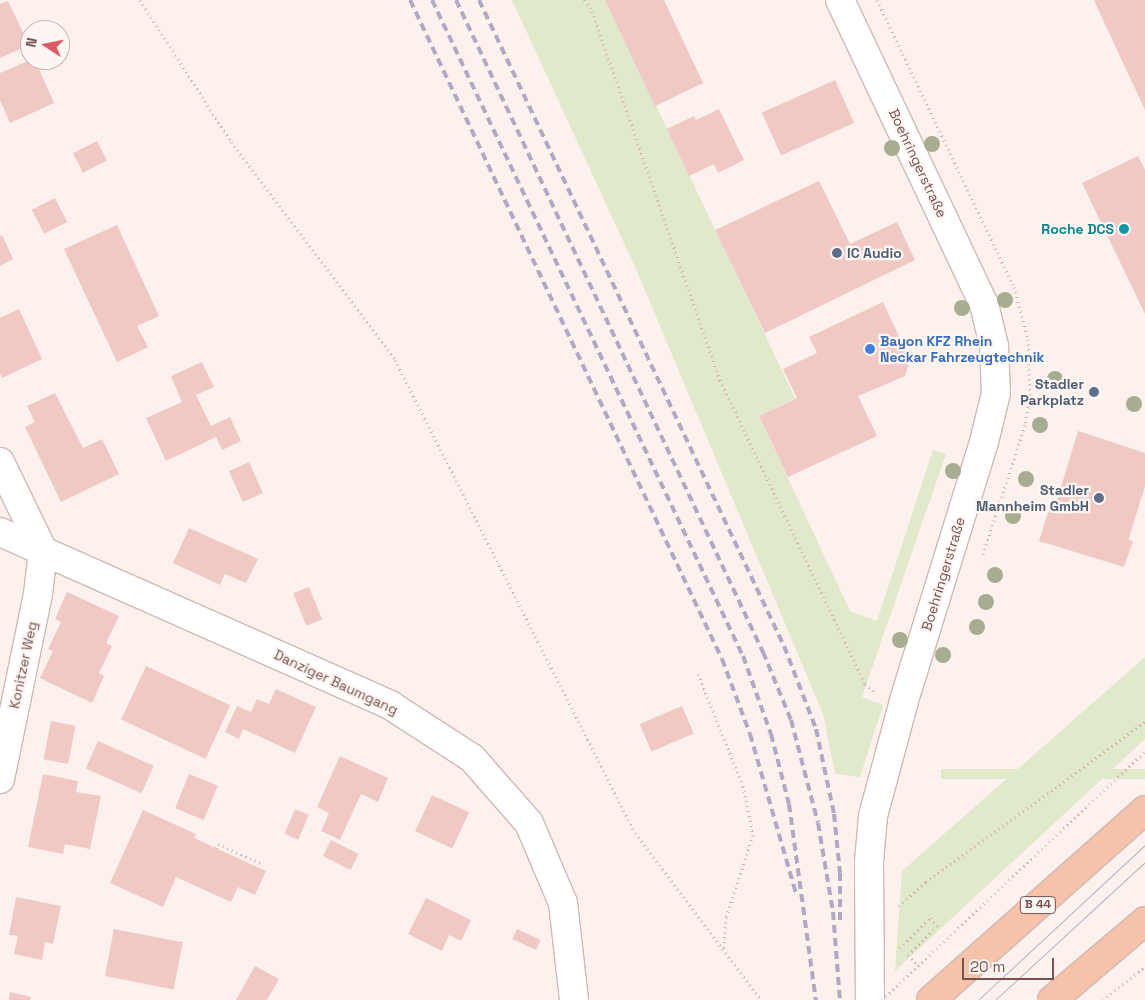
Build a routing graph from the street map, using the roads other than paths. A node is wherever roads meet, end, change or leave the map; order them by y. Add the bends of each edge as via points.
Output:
1 (840, 0) edge
2 (0, 462) edge
3 (0, 532) edge
4 (43, 552) junction
5 (0, 779) edge
6 (1145, 810) edge
7 (1145, 921) edge
8 (574, 1000) edge
9 (870, 1000) edge
10 (931, 1000) edge
11 (1052, 1000) edge

1 - 9 street, Boehringerstraße via 984,304 994,346 996,393 873,816 869,862
2 - 4 street
3 - 4 street, Danziger Baumgang
4 - 5 street, Konitzer Weg via 38,594
4 - 8 street, Danziger Baumgang via 390,706 472,758 529,823 563,902
6 - 10 main road, B 44
7 - 11 main road

